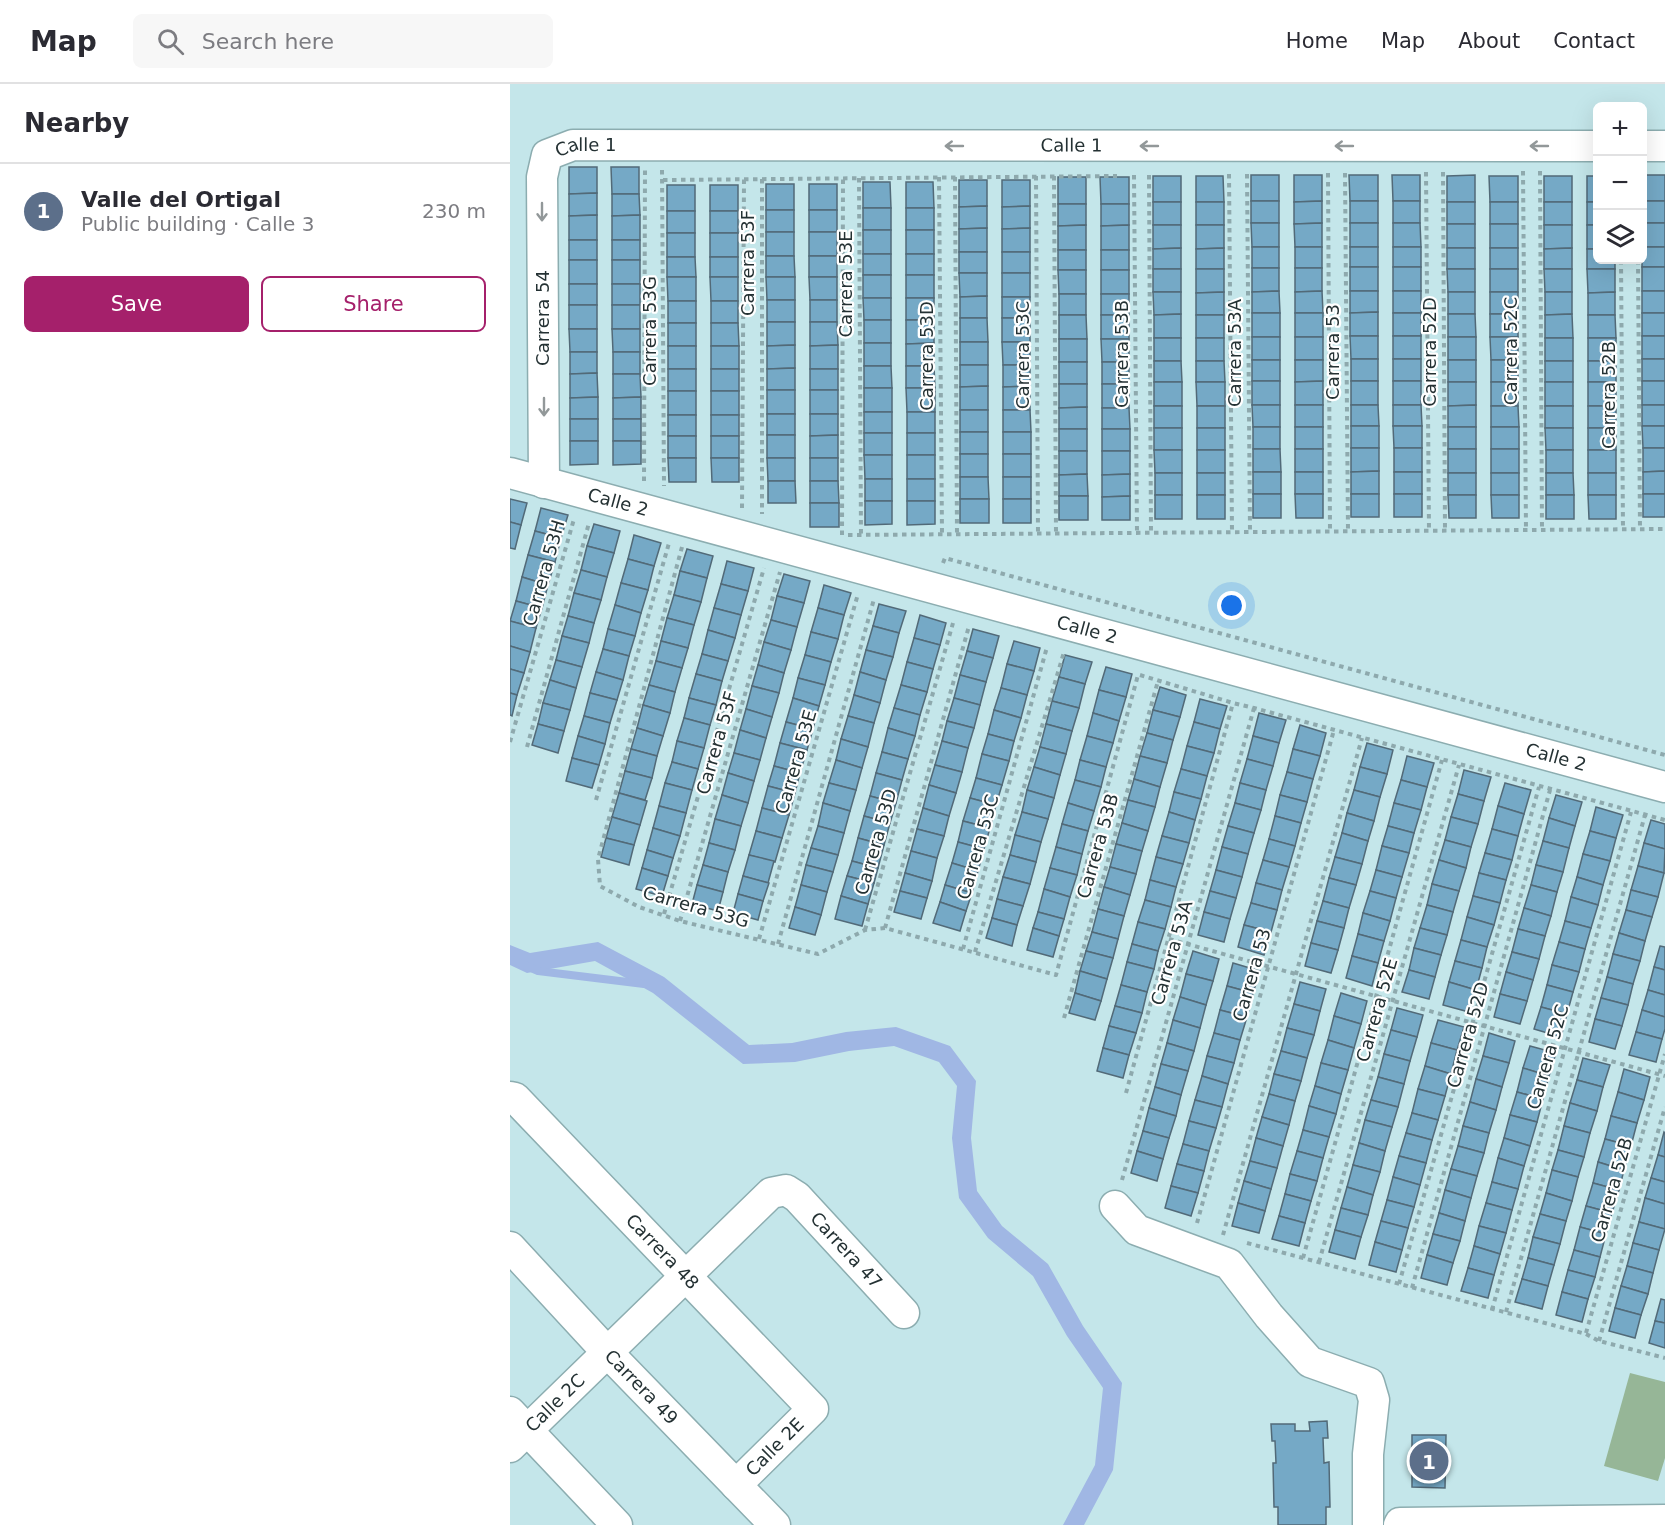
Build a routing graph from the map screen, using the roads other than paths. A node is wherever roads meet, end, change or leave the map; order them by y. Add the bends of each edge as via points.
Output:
1 (1593, 146) edge
2 (1647, 146) edge
3 (1665, 146) edge
4 (547, 154) joint
5 (510, 473) edge
6 (544, 483) junction
7 (1665, 787) edge
8 (510, 1097) edge
9 (786, 1190) joint
10 (1115, 1206) road end
11 (510, 1247) edge
12 (686, 1276) junction
13 (904, 1313) dead end
14 (608, 1353) junction
15 (813, 1409) joint
16 (516, 1430) edge
17 (736, 1485) junction
18 (1665, 1521) edge
19 (617, 1525) edge
20 (775, 1525) edge
21 (1368, 1525) edge
22 (1399, 1525) edge

1 -> 4 street, Calle 1 via 573,145
2 - 3 street
4 -> 6 street, Carrera 54 via 542,177
5 - 6 street, Calle 2
6 - 7 street, Calle 2
8 - 12 street, Carrera 48
9 - 12 street, Calle 2C via 771,1193
9 - 13 street, Carrera 47 via 797,1197
10 - 21 street via 1137,1230 1229,1263 1310,1362 1369,1383 1374,1400 1368,1454
11 - 14 street, Carrera 49
12 - 14 street, Calle 2C
12 - 15 street, Carrera 48
14 - 16 street, Calle 2C
14 - 17 street, Carrera 49
15 - 17 street, Calle 2E
16 - 19 street
17 - 20 street, Carrera 49
18 - 22 street

